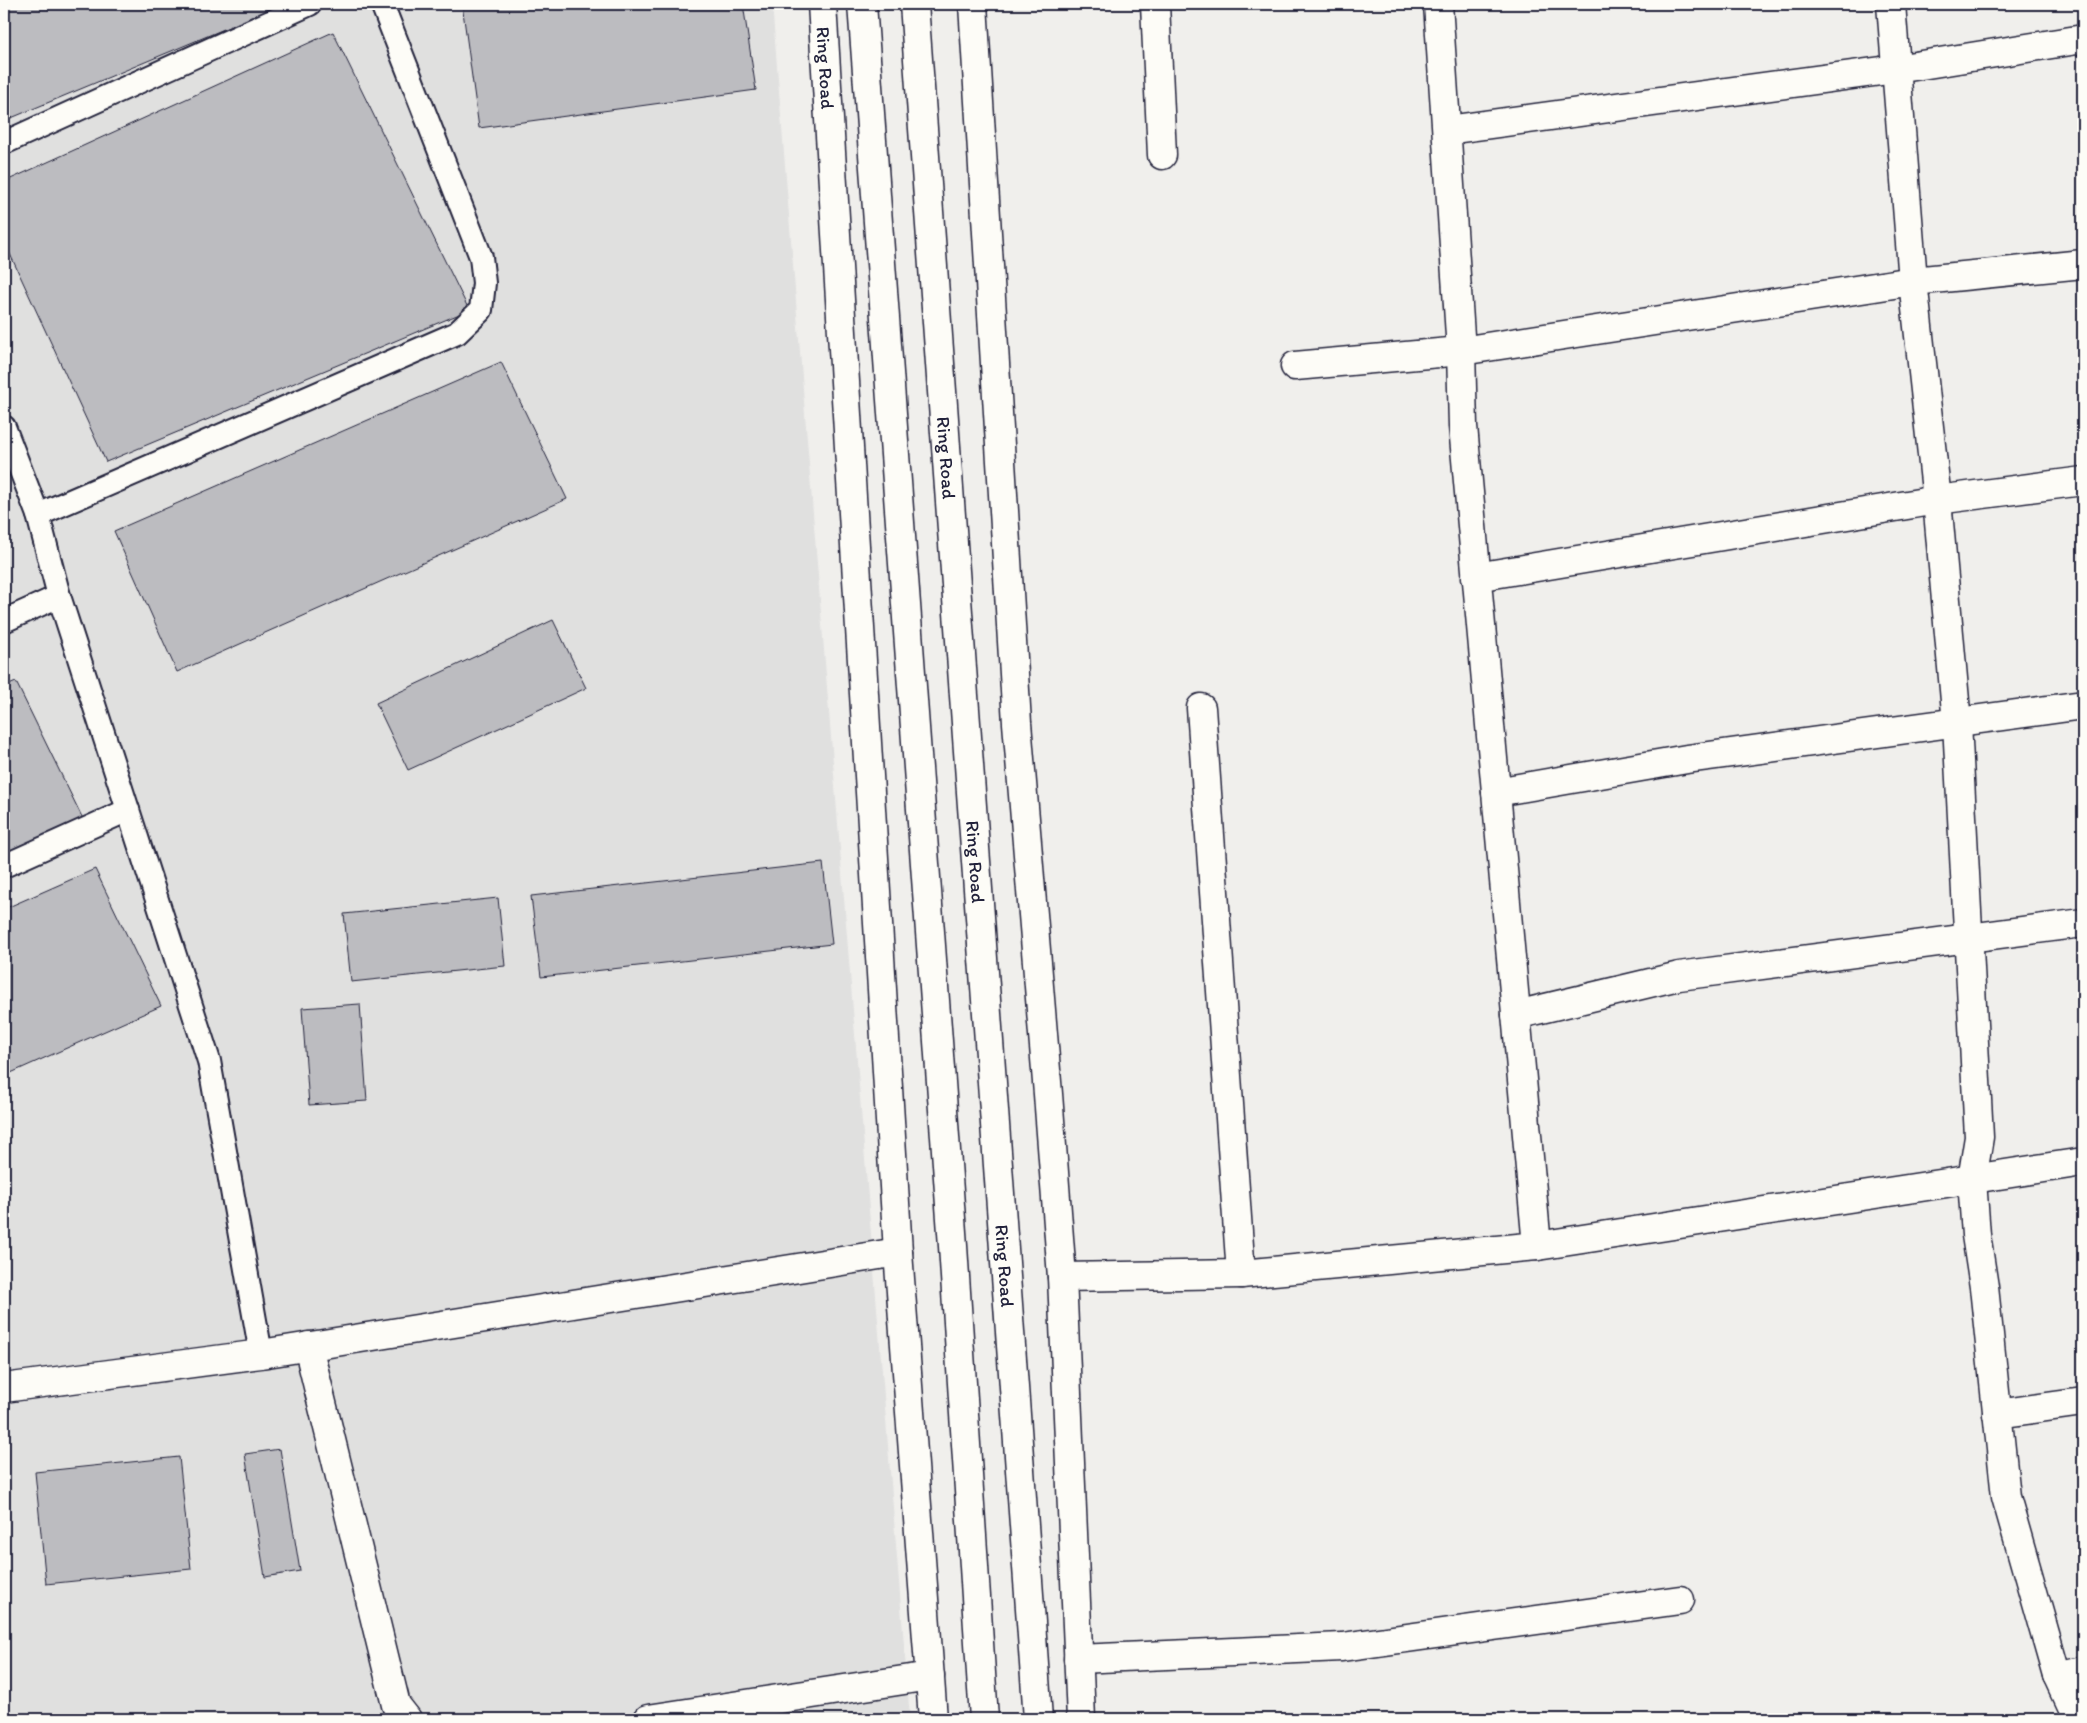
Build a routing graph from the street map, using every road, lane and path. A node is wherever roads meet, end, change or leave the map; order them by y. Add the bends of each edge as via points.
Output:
1 (310, 4) edge
2 (382, 4) edge
3 (822, 4) edge
4 (862, 4) edge
5 (914, 4) edge
6 (973, 4) edge
7 (1155, 4) edge
8 (1438, 4) edge
9 (1891, 4) edge
10 (2083, 39) edge
11 (1896, 69) junction
12 (1447, 130) junction
13 (4, 142) edge
14 (1162, 155) dead end
15 (2083, 264) edge
16 (1913, 281) junction
17 (1461, 351) junction
18 (1295, 366) dead end
19 (4, 428) edge
20 (2083, 480) edge
21 (1937, 500) junction
22 (38, 515) junction
23 (1476, 577) junction
24 (59, 596) junction
25 (4, 621) edge
26 (2083, 705) edge
27 (1201, 708) dead end
28 (1957, 723) junction
29 (1496, 792) junction
30 (128, 810) junction
31 (4, 866) edge
32 (2083, 922) edge
33 (1968, 936) junction
34 (1516, 1015) junction
35 (2083, 1162) edge
36 (1972, 1180) junction
37 (1537, 1246) junction
38 (898, 1252) junction
39 (1241, 1274) junction
40 (1062, 1277) junction
41 (308, 1346) junction
42 (262, 1354) junction
43 (4, 1388) edge
44 (2083, 1402) edge
45 (1996, 1414) junction
46 (1680, 1600) dead end
47 (1078, 1660) junction
48 (2070, 1673) edge
49 (930, 1676) junction
50 (406, 1719) edge
51 (648, 1719) edge
52 (933, 1719) edge
53 (984, 1719) edge
54 (1038, 1719) edge
55 (1081, 1719) edge
56 (2077, 1719) edge

1 - 13 lane
2 - 22 lane via 481,257 484,283 481,310 457,333
3 - 38 main road, Ring Road
4 - 53 main road via 953,1246
5 - 54 main road, Ring Road
6 - 40 main road via 1017,723
7 - 14 main road
8 - 12 main road
9 - 11 main road
10 - 11 main road
11 - 12 main road
11 - 16 main road
12 - 17 main road
15 - 16 main road
16 - 17 main road
16 - 21 main road
17 - 18 main road
17 - 23 main road via 1463,426
19 - 22 lane
20 - 21 main road
21 - 23 main road
21 - 28 main road
22 - 24 lane
23 - 29 main road
24 - 25 lane
24 - 30 lane
26 - 28 main road
27 - 39 main road
28 - 29 main road via 1687,759
28 - 33 main road
29 - 34 main road
30 - 31 lane
30 - 42 lane via 209,1061
32 - 33 main road
33 - 34 main road via 1679,976
33 - 36 main road via 1979,1137
34 - 37 main road
35 - 36 main road
36 - 37 main road
36 - 45 main road
37 - 39 main road
38 - 41 main road
38 - 49 main road, Ring Road
39 - 40 main road
40 - 47 main road
41 - 42 main road
41 - 50 main road via 396,1705
42 - 43 main road
44 - 45 main road
45 - 48 main road via 2006,1497
46 - 47 main road via 1342,1647
47 - 55 main road
48 - 56 main road
49 - 51 main road
49 - 52 main road, Ring Road

